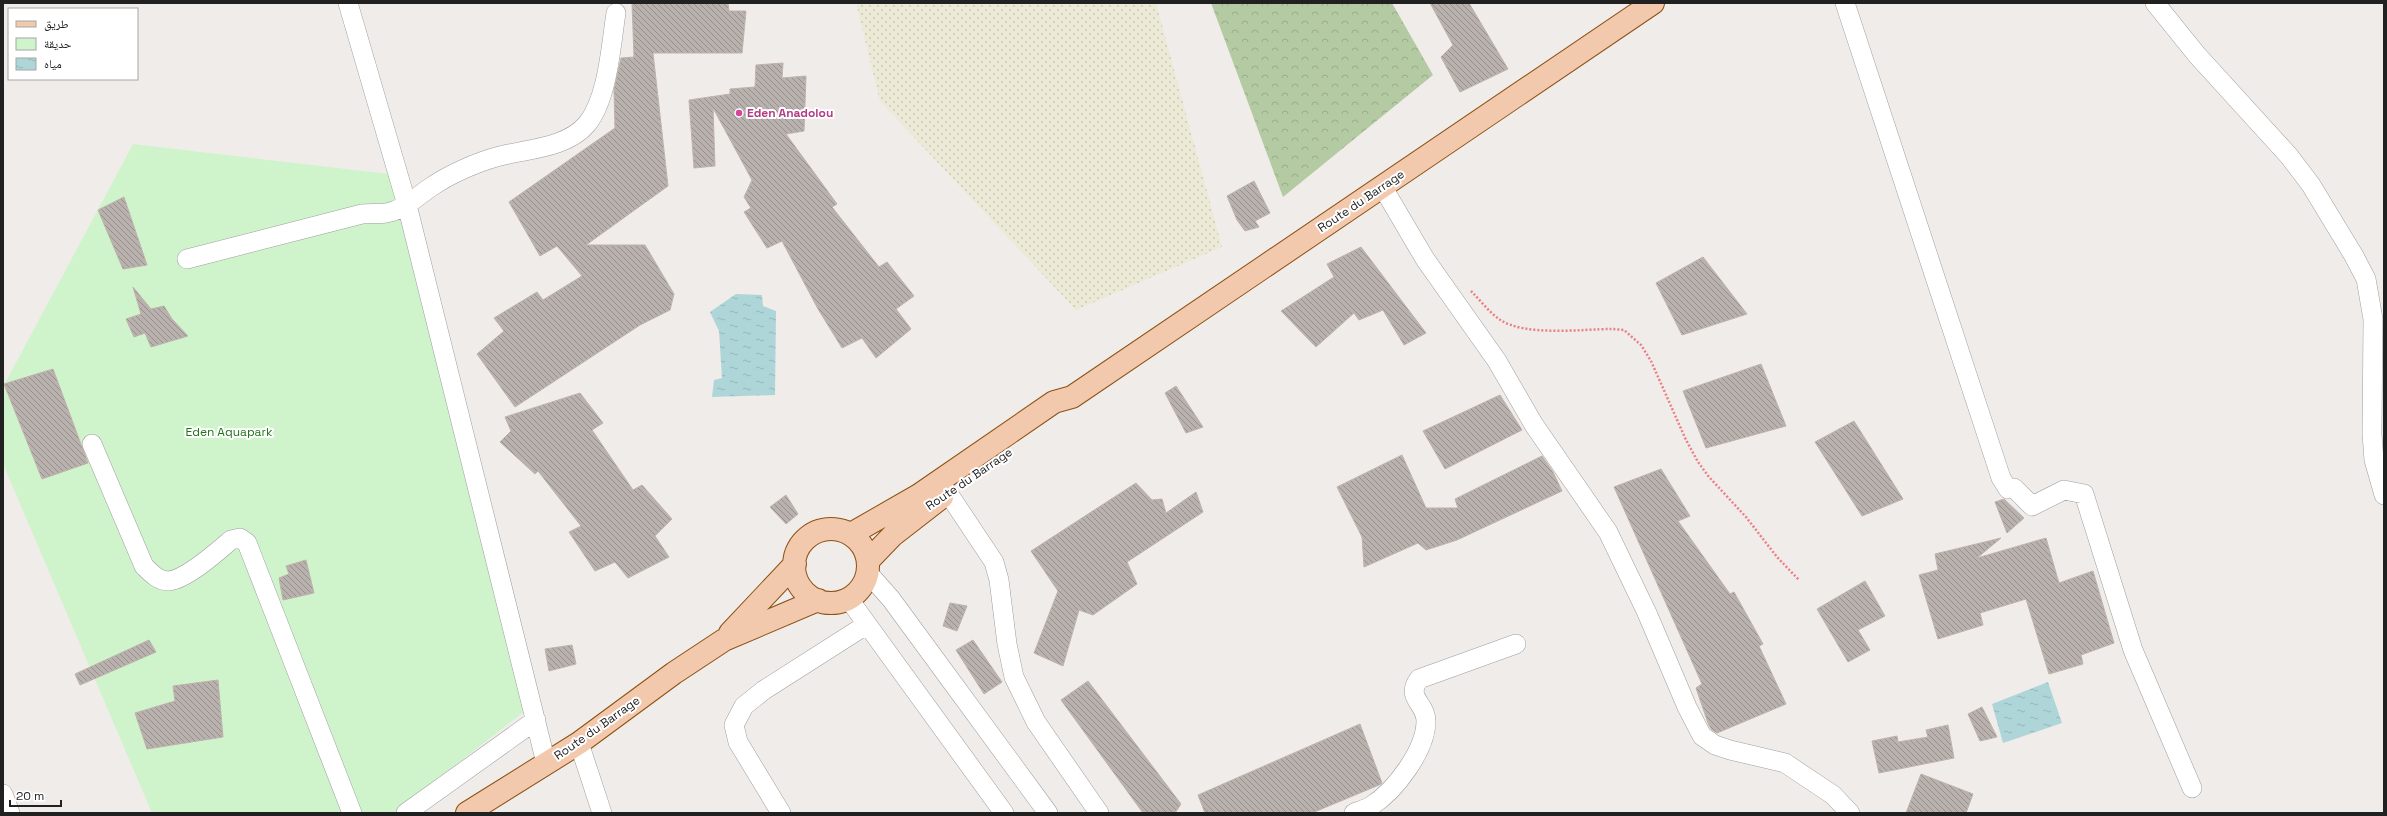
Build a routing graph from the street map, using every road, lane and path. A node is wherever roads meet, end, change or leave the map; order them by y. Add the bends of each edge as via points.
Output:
1 (348, 3) edge
2 (1653, 3) edge
3 (1845, 3) edge
4 (2155, 3) edge
5 (616, 13) dead end
6 (1382, 186) junction
7 (407, 205) junction
8 (187, 259) dead end
9 (1469, 288) dead end
10 (1070, 399) junction
11 (92, 444) dead end
12 (948, 493) junction
13 (2384, 495) edge
14 (851, 534) junction
15 (795, 564) junction
16 (868, 567) junction
17 (1799, 580) dead end
18 (848, 598) junction
19 (818, 600) junction
20 (866, 625) junction
21 (724, 640) junction
22 (1516, 644) dead end
23 (536, 720) junction
24 (579, 743) junction
25 (546, 763) junction
26 (2192, 788) dead end
27 (3, 794) edge
28 (10, 813) edge
29 (352, 813) edge
30 (406, 813) edge
31 (467, 813) edge
32 (602, 813) edge
33 (781, 813) edge
34 (1004, 813) edge
35 (1048, 813) edge
36 (1099, 813) edge
37 (1354, 813) edge
38 (1850, 813) edge

1 - 7 street
2 - 6 main road, Route du Barrage
3 - 26 street via 2001,478 2008,489 2014,488 2032,506 2064,490 2084,494 2133,650
4 - 13 street via 2197,55 2289,156 2311,185 2366,279 2373,319 2372,440 2374,460
5 - 7 street via 595,112 577,133 555,143 498,156 457,172 431,186
6 - 10 main road, Route du Barrage
6 - 38 street via 1425,258 1497,361 1534,425 1608,532 1702,736 1715,745 1730,750 1785,763 1833,795
7 - 8 street via 387,213 362,214
7 - 23 street
9 - 17 path via 1500,320 1515,326 1533,329 1624,330 1634,338 1651,361 1698,462 1709,478
10 - 12 main road, Route du Barrage via 1067,408 1052,422
10 - 14 main road, Route du Barrage via 1054,402 920,496
11 - 29 street via 144,566 154,577 169,581 180,577 231,540 240,538 247,543
12 - 16 main road, Route du Barrage via 906,524
12 - 36 street via 994,562 999,580 1007,644 1014,677 1020,690 1036,722
14 - 15 main road, Route du Barrage via 826,529 812,534 802,543
14 - 16 main road via 862,546
15 - 19 main road, Route du Barrage via 795,574 800,586 812,598
15 - 21 main road, Route du Barrage
16 - 18 main road, Route du Barrage via 863,585
16 - 35 street
18 - 19 main road, Route du Barrage via 837,602
18 - 20 street
19 - 21 main road, Route du Barrage
20 - 33 street via 764,690 744,706 734,725 738,742
20 - 34 street
21 - 24 main road, Route du Barrage via 674,673
22 - 37 street via 1419,679 1414,686 1414,695 1426,719 1425,732 1414,760 1394,786 1371,806
23 - 25 street
23 - 30 street
24 - 25 main road, Route du Barrage
24 - 32 street
25 - 31 main road, Route du Barrage
27 - 28 street

